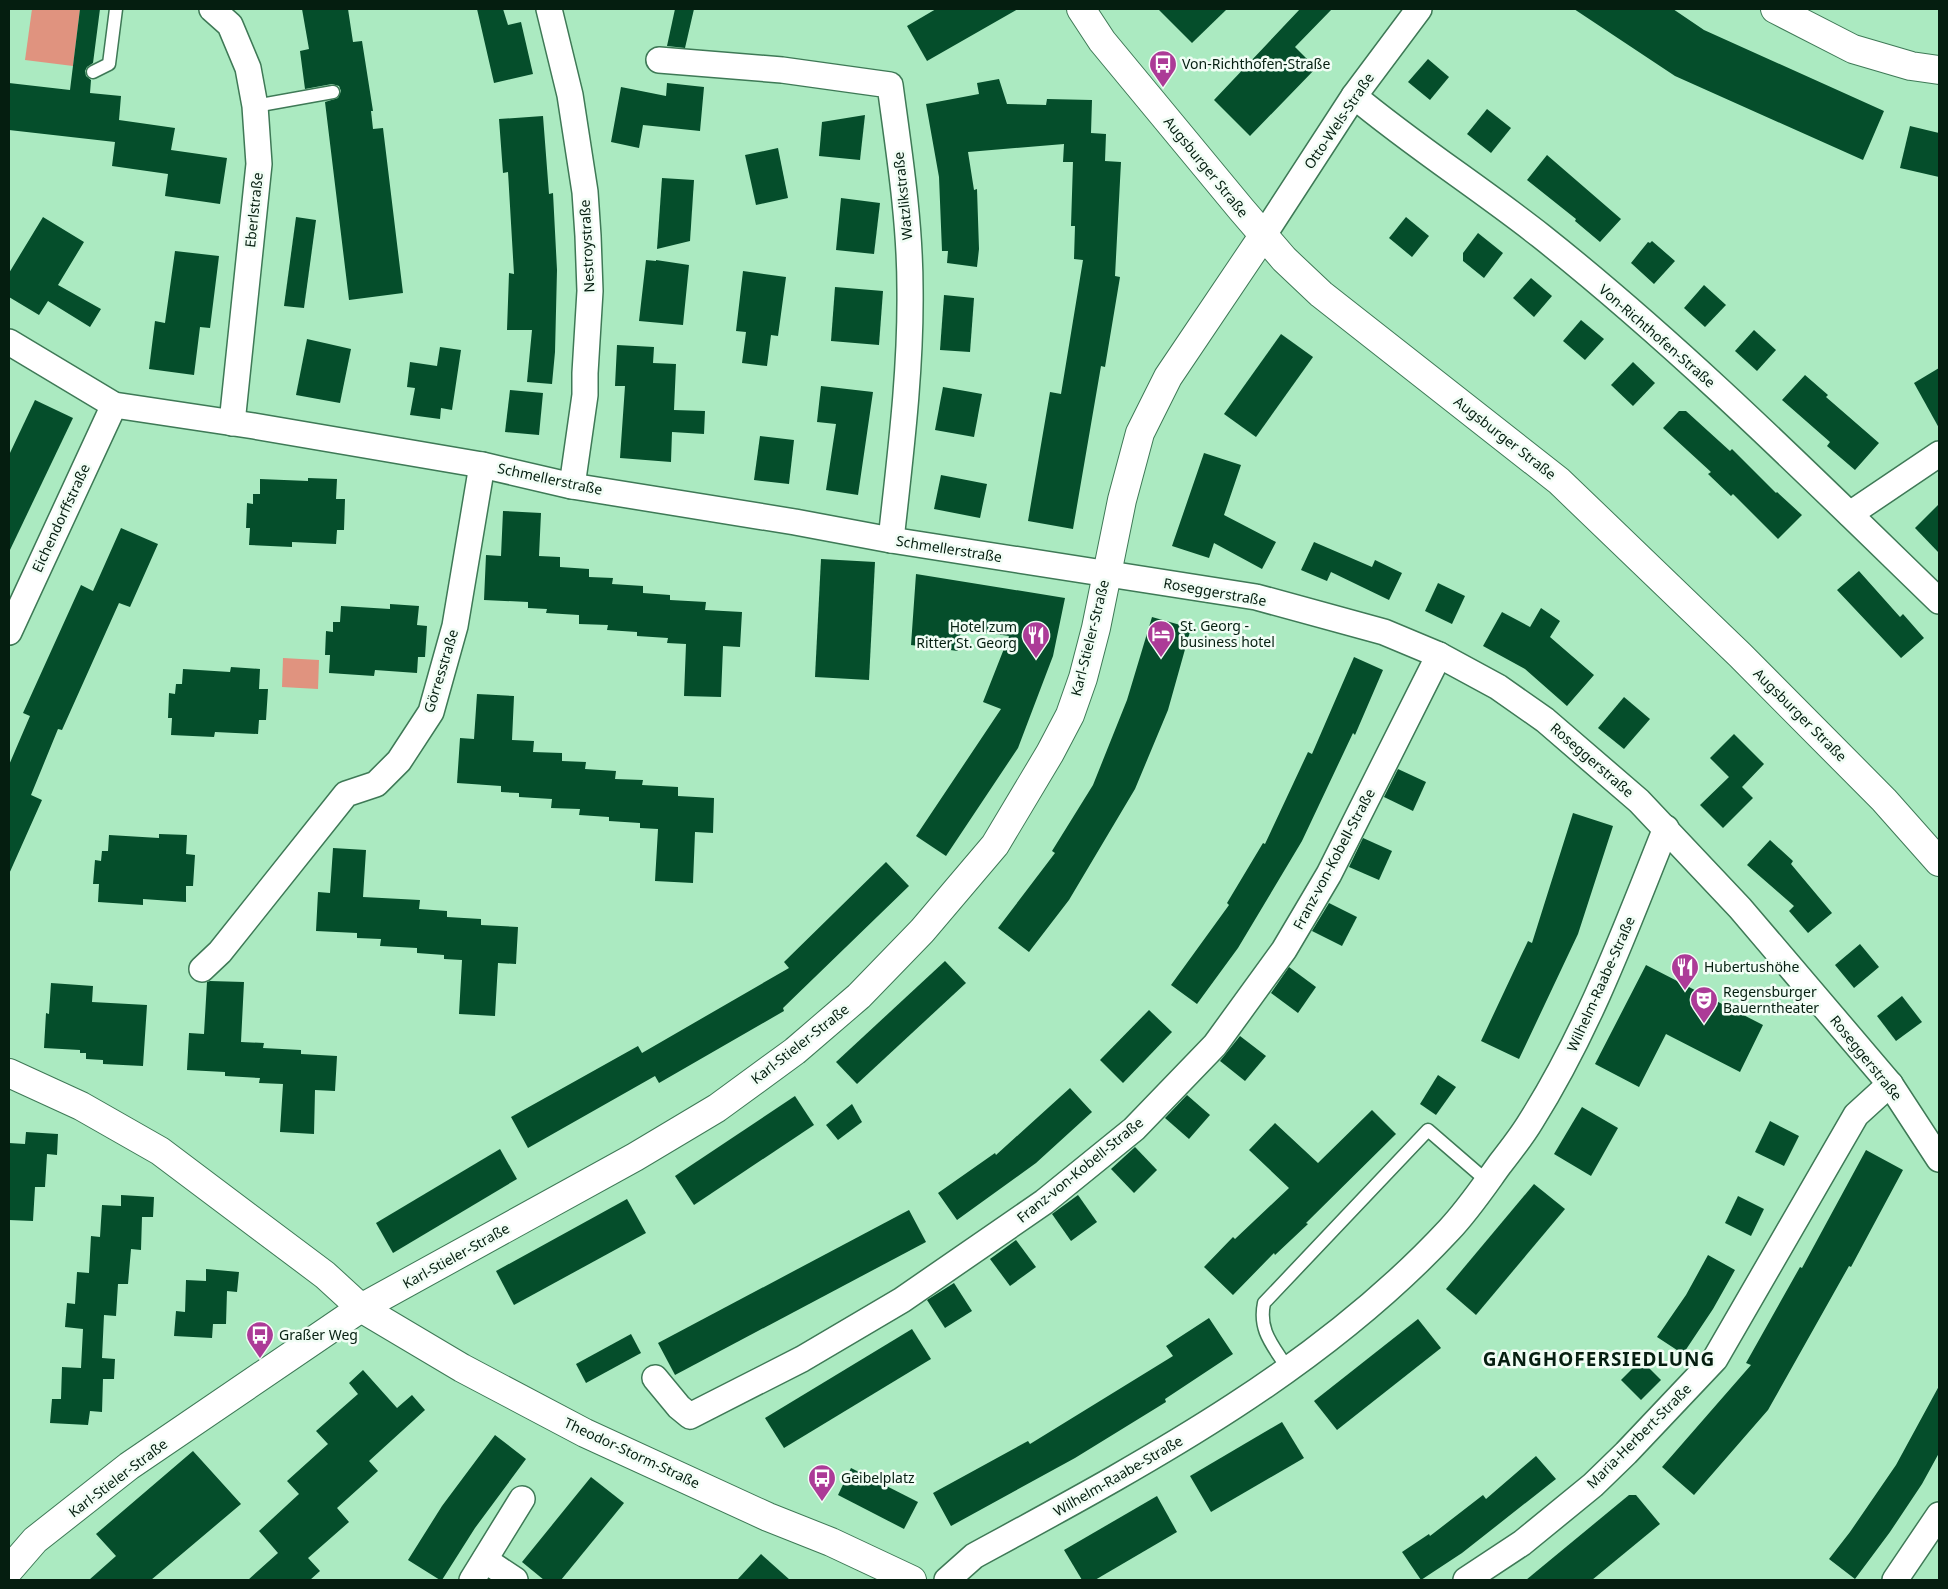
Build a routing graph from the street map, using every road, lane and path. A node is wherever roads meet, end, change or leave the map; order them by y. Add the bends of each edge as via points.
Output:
1 (116, 9) edge
2 (212, 9) edge
3 (549, 9) edge
4 (1081, 9) edge
5 (1419, 9) edge
6 (1790, 12) edge
7 (658, 60) dead end
8 (1939, 70) edge
9 (93, 72) dead end
10 (333, 92) dead end
11 (1354, 96) junction
12 (255, 106) junction
13 (1263, 236) junction
14 (9, 342) edge
15 (114, 404) junction
16 (232, 423) junction
17 (1939, 454) edge
18 (482, 464) junction
19 (572, 486) junction
20 (1850, 514) junction
21 (891, 540) junction
22 (1106, 574) junction
23 (1939, 601) edge
24 (9, 632) edge
25 (1439, 655) junction
26 (1666, 828) junction
27 (1939, 862) edge
28 (202, 969) dead end
29 (9, 1073) edge
30 (1890, 1084) junction
31 (1939, 1159) edge
32 (1487, 1181) junction
33 (361, 1308) junction
34 (1289, 1370) junction
35 (655, 1378) dead end
36 (522, 1500) dead end
37 (1939, 1515) edge
38 (9, 1570) edge
39 (478, 1570) edge
40 (899, 1578) edge
41 (515, 1580) edge
42 (947, 1580) edge
43 (1466, 1580) edge
44 (1895, 1580) edge

1 - 9 lane via 110,64
2 - 12 street, Eberlstraße via 230,25 248,68
3 - 19 street, Nestroystraße via 570,95 585,192 588,236 590,291 585,395
4 - 13 street, Augsburger Straße via 1102,41
5 - 11 street, Otto-Wels-Straße
6 - 8 street via 1853,48 1911,66
7 - 21 street, Watzlikstraße via 782,70 890,85 907,222 910,290 907,376
10 - 12 lane
11 - 13 street, Otto-Wels-Straße
11 - 20 street, Von-Richthofen-Straße via 1541,236 1641,320
12 - 16 street, Eberlstraße via 259,164
13 - 22 street, Karl-Stieler-Straße via 1168,377 1140,433
13 - 27 street, Augsburger Straße via 1321,294 1559,480 1747,662 1884,800
14 - 15 street, Schmellerstraße
15 - 16 street, Schmellerstraße
15 - 24 street, Eichendorffstraße
16 - 18 street, Schmellerstraße
17 - 20 street
18 - 19 street, Schmellerstraße
18 - 28 street, Görresstraße via 455,626 431,712 399,762 376,784 346,794 220,952
19 - 21 street, Schmellerstraße
20 - 23 street, Von-Richthofen-Straße
21 - 22 street, Schmellerstraße
22 - 25 street, Roseggerstraße via 1273,601 1384,632
22 - 33 street, Karl-Stieler-Straße via 1096,628 1070,715 1029,790 995,845 938,914 859,996 795,1051 717,1108 636,1157
25 - 26 street, Roseggerstraße via 1498,687 1546,720 1639,800
25 - 35 street, Franz-von-Kobell-Straße via 1329,874 1284,950 1215,1045 1134,1129 1044,1202 976,1250 902,1300 802,1359 690,1416
26 - 30 street, Roseggerstraße via 1746,915
26 - 32 street, Wilhelm-Raabe-Straße via 1590,1014 1530,1123
29 - 33 street via 82,1106 160,1151 325,1275
30 - 31 street, Roseggerstraße
30 - 43 street, Maria-Herbert-Straße via 1856,1115 1715,1359 1593,1485 1522,1543
32 - 34 street, Wilhelm-Raabe-Straße via 1451,1228 1409,1271 1354,1321
32 - 34 lane via 1428,1130 1264,1303 1263,1329
33 - 38 street, Karl-Stieler-Straße via 129,1466 36,1540
33 - 40 street, Theodor-Storm-Straße via 462,1368 585,1432 768,1517 831,1542
34 - 42 street, Wilhelm-Raabe-Straße via 1168,1448 974,1556
36 - 39 street
37 - 44 street
39 - 41 street

